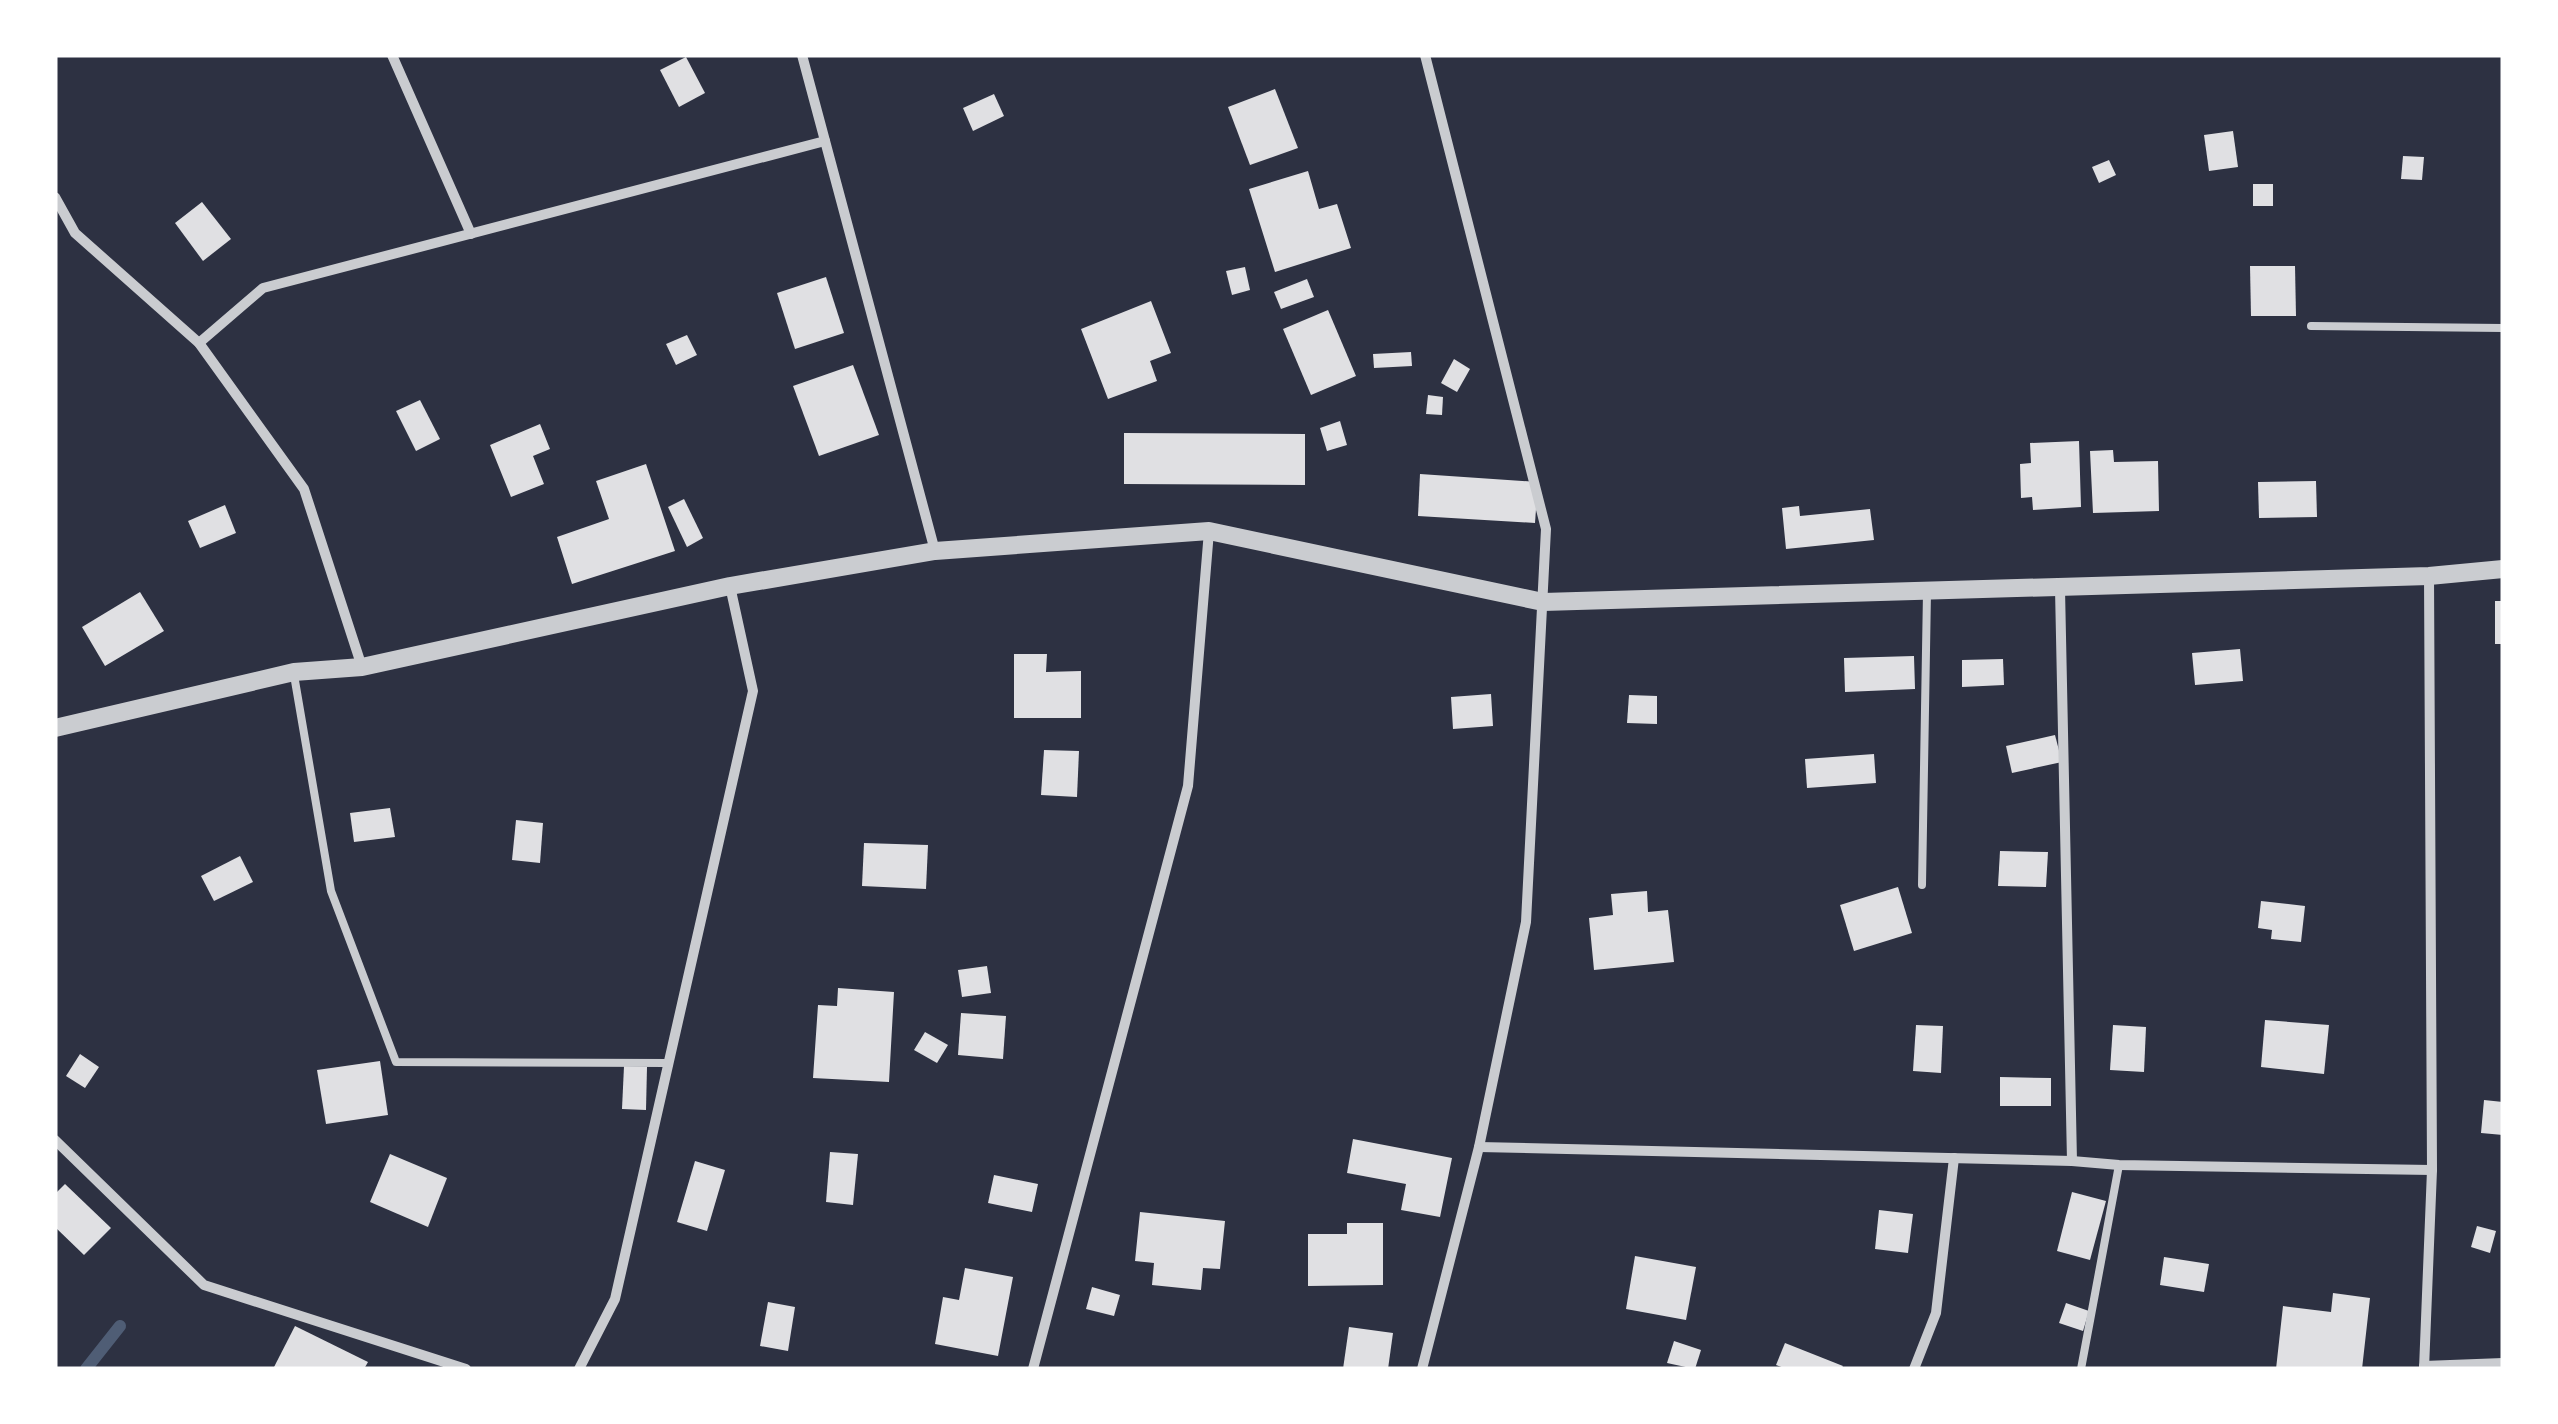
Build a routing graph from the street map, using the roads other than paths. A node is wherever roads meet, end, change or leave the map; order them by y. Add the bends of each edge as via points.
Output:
1 (392, 55) edge
2 (802, 55) edge
3 (1424, 55) edge
4 (825, 142) junction
5 (55, 197) edge
6 (471, 234) junction
7 (2311, 326) dead end
8 (2503, 328) edge
9 (199, 343) junction
10 (1209, 531) junction
11 (935, 551) junction
12 (2503, 569) edge
13 (2429, 576) junction
14 (730, 586) junction
15 (2060, 588) junction
16 (1926, 592) junction
17 (1543, 602) junction
18 (362, 667) junction
19 (294, 672) junction
20 (55, 728) edge
21 (1922, 885) dead end
22 (669, 1064) junction
23 (55, 1140) edge
24 (1480, 1147) junction
25 (1954, 1158) junction
26 (2072, 1161) junction
27 (2120, 1165) junction
28 (2432, 1170) junction
29 (2503, 1363) edge
30 (2424, 1368) edge
31 (466, 1369) edge
32 (579, 1369) edge
33 (1033, 1369) edge
34 (1422, 1369) edge
35 (1914, 1369) edge
36 (2081, 1369) edge

1 - 6 street
2 - 4 street
3 - 17 street via 1546,529
4 - 6 street
4 - 11 street
5 - 9 street via 76,233
6 - 9 street via 263,288
7 - 8 lane
9 - 18 street via 304,489
10 - 11 street
10 - 17 street
10 - 33 street via 1188,786
11 - 14 street
12 - 13 street
13 - 15 street
13 - 28 street
14 - 18 street
14 - 22 street via 753,691
15 - 16 street
15 - 26 street
16 - 17 street
16 - 21 lane
17 - 24 street via 1526,922
18 - 19 street
19 - 20 street
19 - 22 lane via 330,891 396,1062
22 - 32 street via 615,1299
23 - 31 street via 204,1285
24 - 25 street
24 - 34 street
25 - 26 street
25 - 35 street via 1936,1313
26 - 27 street
27 - 28 street
27 - 36 lane
28 - 30 street
29 - 30 street

